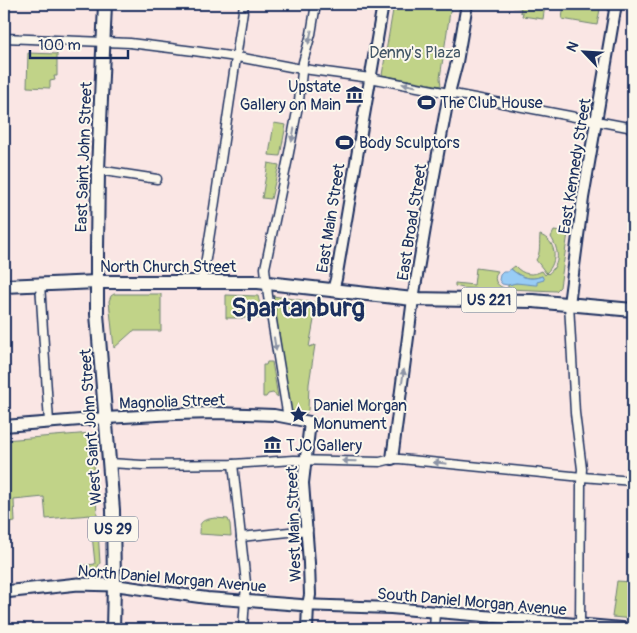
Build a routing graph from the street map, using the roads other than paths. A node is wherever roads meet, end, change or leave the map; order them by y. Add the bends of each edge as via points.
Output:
1 (105, 4) edge
2 (244, 4) edge
3 (316, 4) edge
4 (383, 4) edge
5 (467, 4) edge
6 (616, 4) edge
7 (4, 38) edge
8 (103, 42) junction
9 (236, 57) junction
10 (302, 69) junction
11 (370, 78) junction
12 (449, 92) junction
13 (596, 120) junction
14 (633, 128) edge
15 (98, 170) junction
16 (157, 179) dead end
17 (97, 282) junction
18 (200, 282) junction
19 (266, 283) junction
20 (40, 284) junction
21 (4, 286) edge
22 (333, 290) junction
23 (414, 299) junction
24 (569, 304) junction
25 (633, 310) edge
26 (106, 418) junction
27 (288, 418) junction
28 (49, 422) junction
29 (310, 422) joint
30 (4, 426) edge
31 (392, 459) junction
32 (305, 460) junction
33 (110, 464) junction
34 (233, 464) junction
35 (582, 477) junction
36 (633, 481) edge
37 (308, 530) junction
38 (241, 537) junction
39 (114, 585) junction
40 (4, 592) edge
41 (245, 601) junction
42 (310, 602) junction
43 (435, 612) junction
44 (580, 625) junction
45 (113, 629) edge
46 (242, 629) edge
47 (307, 629) edge
48 (313, 629) edge
49 (434, 629) edge
50 (633, 629) edge

1 - 8 main road, East Saint John Street / US 29
2 - 9 street
3 -> 10 street
4 - 11 street, East Main Street
5 - 12 street, East Broad Street
6 - 13 street, East Kennedy Street
7 - 8 street
8 - 9 street
8 - 15 main road, East Saint John Street / US 29
9 - 10 street
9 - 18 street
10 - 11 street
10 -> 19 street via 291,144 265,264
12 -> 11 street
11 - 22 street, East Main Street
12 - 13 street
12 - 23 street, East Broad Street
13 - 14 street
13 - 24 street, East Kennedy Street
15 - 16 street
15 - 17 main road, East Saint John Street / US 29
17 - 18 main road, North Church Street / US 221
17 - 20 main road, North Church Street / US 221
17 - 26 main road, West Saint John Street / US 29
18 - 19 main road, North Church Street / US 221
19 - 22 main road, North Church Street / US 221
19 -> 27 street
20 - 21 main road, North Church Street / US 221
20 - 28 street
22 - 23 main road, US 221
23 - 24 main road, US 221
31 -> 23 street, East Broad Street
24 - 25 main road, US 221
24 - 35 street
26 - 27 street, Magnolia Street via 215,414
26 - 28 street, Magnolia Street
26 - 33 main road, West Saint John Street / US 29
27 - 29 street, Magnolia Street
28 - 30 street, Magnolia Street
29 - 32 street, West Main Street
31 -> 32 street via 380,462
35 -> 31 street
32 - 34 street
32 - 37 street, West Main Street via 303,482
33 - 34 street
33 - 39 main road, West Saint John Street / US 29
34 - 38 street
35 - 36 street
35 - 44 street
37 - 38 street
37 - 42 street, West Main Street
38 - 41 street
39 - 40 main road, North Daniel Morgan Avenue via 78,584
39 - 41 street, North Daniel Morgan Avenue
39 - 45 main road, West Saint John Street / US 29
41 - 42 street, North Daniel Morgan Avenue
41 - 46 street
42 - 43 street, South Daniel Morgan Avenue
42 - 47 street, West Main Street
42 - 48 street, West Main Street
43 - 44 street, South Daniel Morgan Avenue
43 - 49 street
44 - 50 street, South Daniel Morgan Avenue

